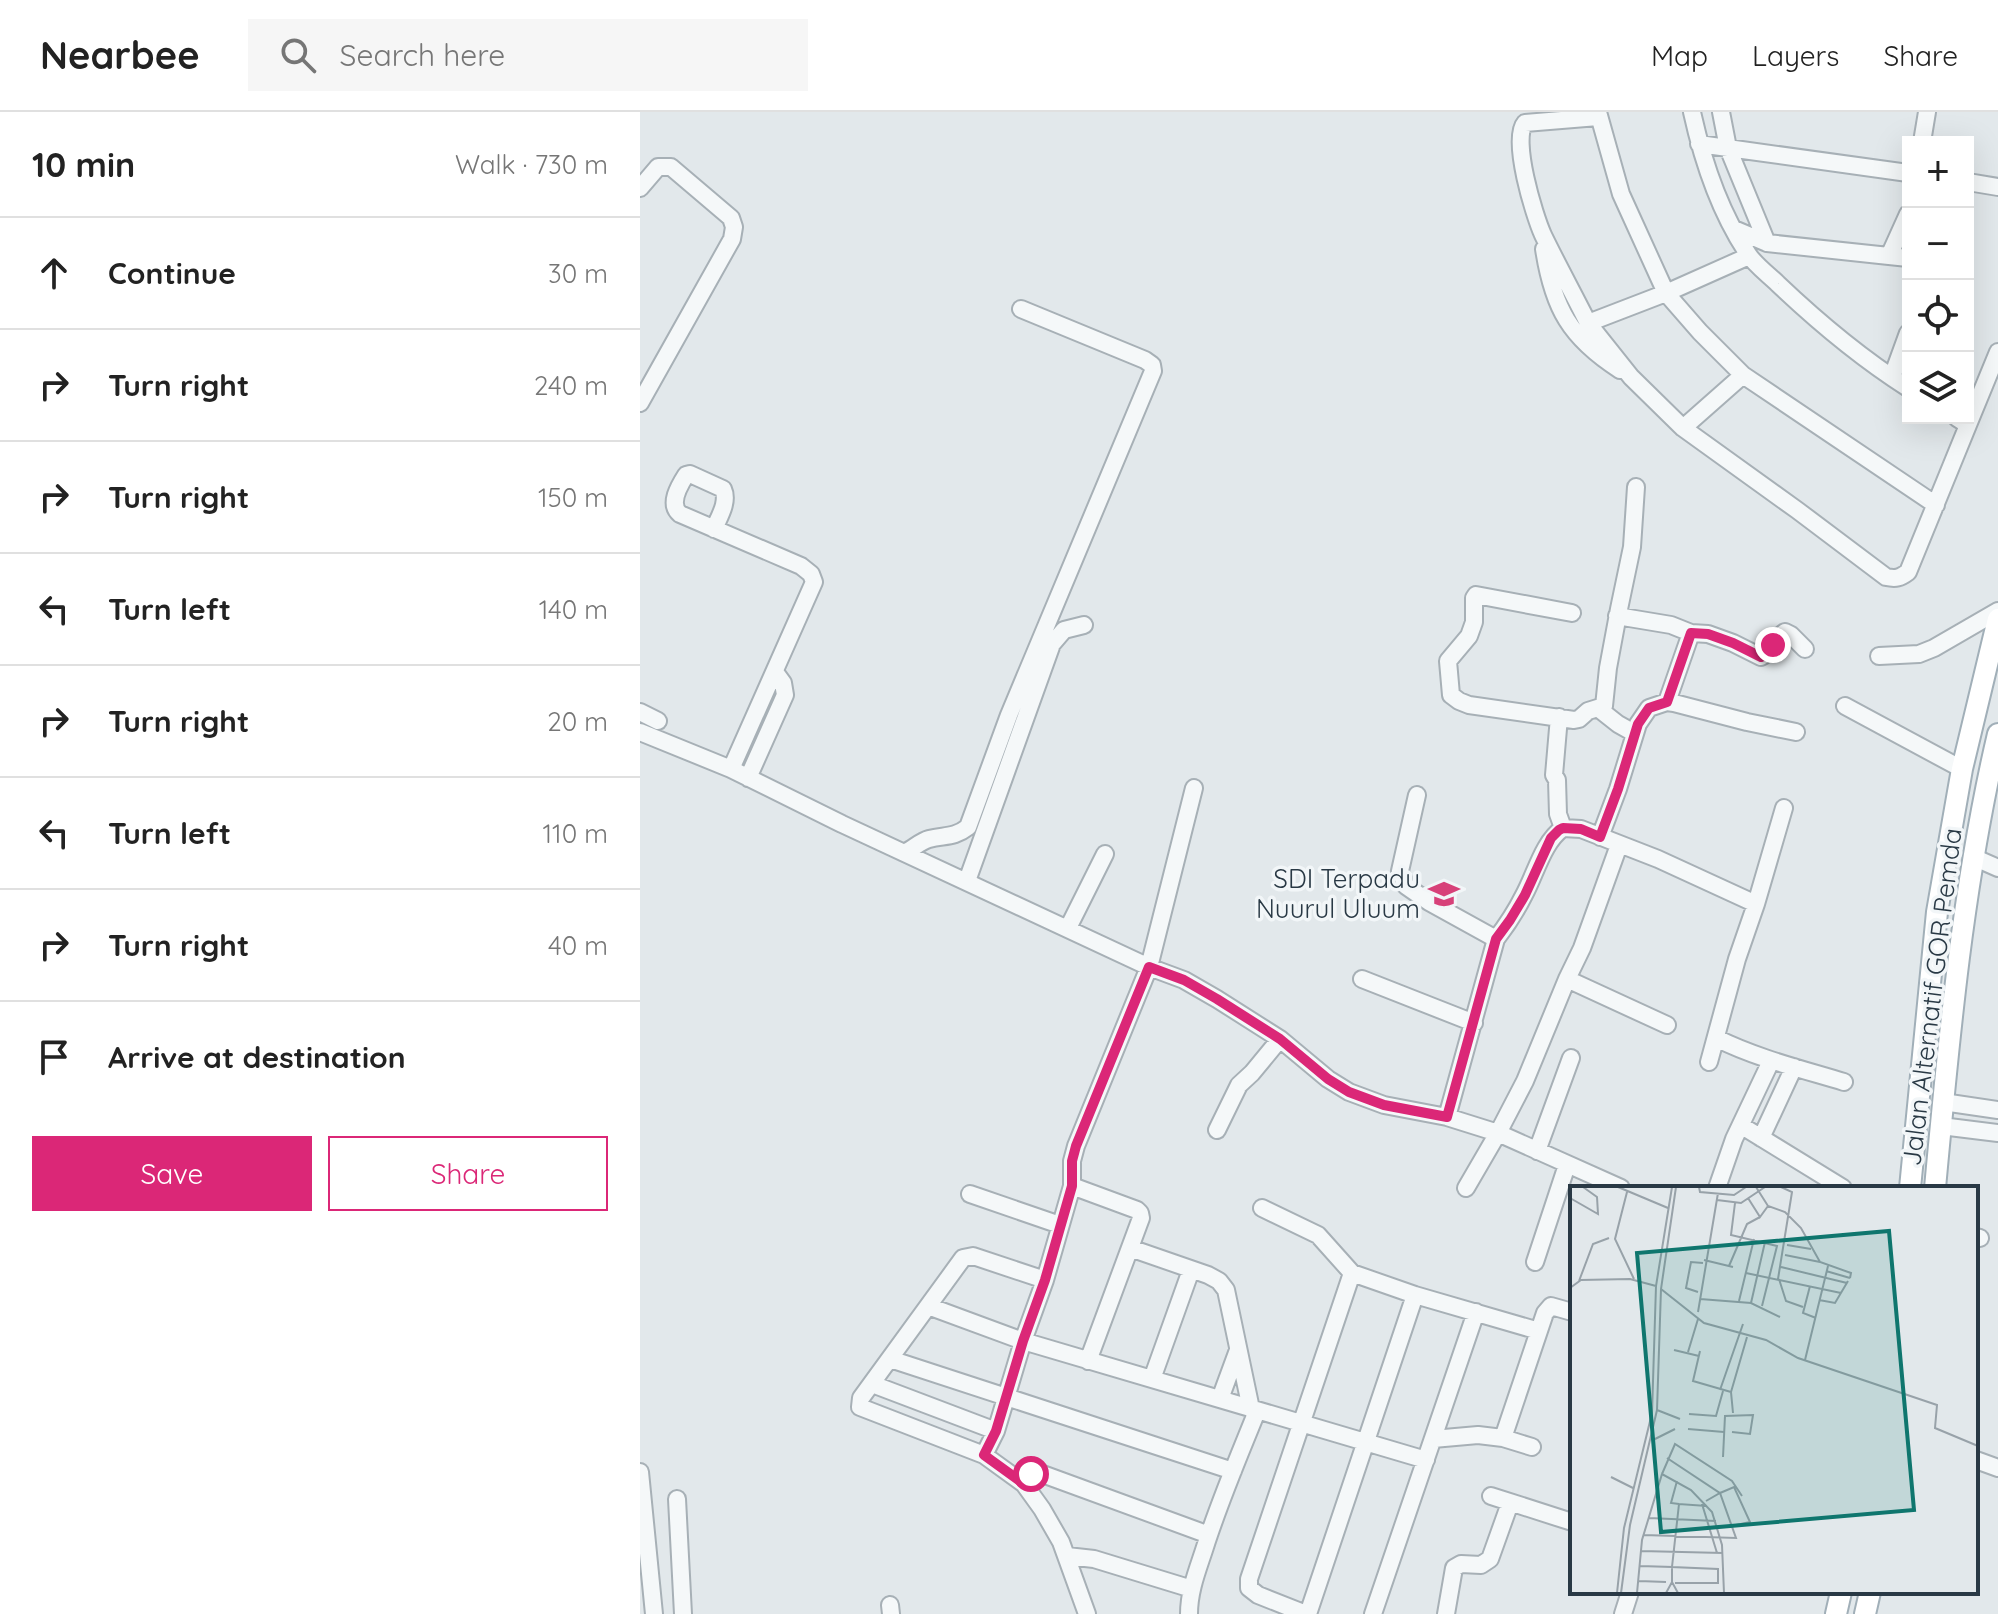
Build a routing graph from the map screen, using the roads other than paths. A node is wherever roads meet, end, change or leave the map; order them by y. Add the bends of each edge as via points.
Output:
1 (1692, 112) edge
2 (1721, 112) edge
3 (1927, 112) edge
4 (1598, 114) edge
5 (1923, 136) edge
6 (1699, 144) junction
7 (1728, 148) junction
8 (1902, 172) edge
9 (1974, 183) edge
10 (1998, 187) edge
11 (640, 188) edge
12 (1902, 227) edge
13 (1734, 229) junction
14 (1541, 231) junction
15 (1767, 243) junction
16 (1749, 256) junction
17 (1889, 256) junction
18 (1902, 257) edge
19 (1666, 293) junction
20 (1021, 309) dead end
21 (1588, 323) junction
22 (1902, 350) edge
23 (1998, 352) edge
24 (1743, 375) junction
25 (1631, 377) junction
26 (1892, 377) junction
27 (1902, 384) edge
28 (1974, 400) edge
29 (640, 403) edge
30 (1962, 424) edge
31 (1683, 428) junction
32 (1636, 487) dead end
33 (1936, 505) junction
34 (714, 529) dead end
35 (1998, 611) edge
36 (1572, 613) dead end
37 (1617, 616) junction
38 (1998, 619) edge
39 (1084, 625) dead end
40 (1691, 633) junction
41 (1805, 649) dead end
42 (1879, 656) dead end
43 (775, 672) junction
44 (1667, 702) junction
45 (1845, 706) dead end
46 (1599, 709) junction
47 (640, 712) edge
48 (1559, 717) junction
49 (658, 721) dead end
50 (640, 732) edge
51 (1796, 732) dead end
52 (1634, 733) junction
53 (1996, 747) edge
54 (731, 769) junction
55 (1962, 769) junction
56 (748, 778) junction
57 (1194, 788) dead end
58 (1992, 790) edge
59 (1417, 795) dead end
60 (1784, 808) dead end
61 (1563, 828) junction
62 (1600, 837) junction
63 (1619, 845) junction
64 (906, 852) junction
65 (1105, 854) dead end
66 (1973, 857) junction
67 (1998, 868) edge
68 (967, 881) junction
69 (1756, 904) junction
70 (1068, 928) junction
71 (1496, 939) junction
72 (1149, 967) junction
73 (1362, 979) dead end
74 (1567, 979) junction
75 (1474, 1023) junction
76 (1667, 1025) dead end
77 (1716, 1038) junction
78 (1280, 1039) junction
79 (1571, 1058) dead end
80 (1771, 1061) junction
81 (1709, 1062) dead end
82 (1794, 1067) junction
83 (1844, 1082) dead end
84 (1943, 1102) junction
85 (1998, 1110) edge
86 (1447, 1117) junction
87 (1742, 1126) junction
88 (1941, 1126) junction
89 (1217, 1130) dead end
90 (1498, 1133) junction
91 (1998, 1133) edge
92 (1761, 1138) junction
93 (1537, 1151) junction
94 (1567, 1165) junction
95 (1072, 1186) junction
96 (1616, 1186) edge
97 (1718, 1186) edge
98 (1840, 1186) edge
99 (1910, 1186) edge
100 (1935, 1186) edge
101 (1466, 1188) dead end
102 (970, 1194) dead end
103 (1262, 1208) dead end
104 (1060, 1225) junction
105 (1130, 1248) junction
106 (1535, 1262) dead end
107 (1191, 1270) junction
108 (1352, 1273) junction
109 (1045, 1280) junction
110 (1415, 1295) junction
111 (928, 1306) junction
112 (1570, 1311) edge
113 (1476, 1312) junction
114 (1539, 1331) junction
115 (1023, 1341) junction
116 (1238, 1348) junction
117 (890, 1359) junction
118 (1088, 1361) junction
119 (1152, 1379) junction
120 (872, 1384) junction
121 (1007, 1398) junction
122 (1220, 1399) junction
123 (1254, 1410) junction
124 (1300, 1424) junction
125 (996, 1431) junction
126 (1503, 1438) junction
127 (1433, 1439) junction
128 (1365, 1442) junction
129 (1532, 1447) dead end
130 (984, 1455) junction
131 (1426, 1460) junction
132 (1978, 1461) edge
133 (1998, 1468) edge
134 (1233, 1471) junction
135 (640, 1472) edge
136 (1024, 1484) junction
137 (1491, 1496) dead end
138 (677, 1499) dead end
139 (1510, 1503) junction
140 (1570, 1521) edge
141 (1209, 1535) junction
142 (1067, 1556) junction
143 (1192, 1589) junction
144 (1629, 1594) edge
145 (1841, 1594) edge
146 (1870, 1594) edge
147 (654, 1614) edge
148 (683, 1614) edge
149 (1087, 1614) edge
150 (1189, 1614) edge
151 (1307, 1614) edge
152 (1373, 1614) edge
153 (1446, 1614) edge
154 (1623, 1614) edge
155 (1836, 1614) edge
156 (1865, 1614) edge

1 - 6 street
2 - 7 street
3 - 5 street
4 - 14 street via 1522,125 1522,163
4 - 19 street via 1621,194
6 - 7 street
6 - 13 street
7 - 8 street
7 - 15 street
9 - 10 street
11 - 29 street via 658,167 671,167 731,218 734,227
12 - 17 street
13 - 15 street
13 - 16 street
14 - 21 street
14 - 25 street via 1563,316 1596,355
15 - 17 street
16 - 19 street
16 - 26 street via 1818,322
17 - 18 street
19 - 21 street
19 - 24 street
20 - 64 street via 1145,360 1153,371 1009,715 968,827
21 - 25 street
22 - 26 street
23 - 28 street
24 - 31 street
24 - 33 street
25 - 31 street
26 - 27 street
30 - 33 street
31 - 33 street via 1886,577 1901,578 1908,572
32 - 37 street via 1632,547
34 - 43 street via 811,574 814,582
35 - 42 street via 1919,654
36 - 48 street via 1476,595 1469,636 1448,661 1451,695 1459,701
37 - 40 street
37 - 46 street via 1604,706
38 - 55 main road, Jalan Alternatif GOR Pemda
39 - 68 street via 1064,630 1052,644
40 - 41 street via 1708,634 1761,657 1785,632
40 - 44 street
43 - 54 street
43 - 56 street via 785,695
44 - 51 street
44 - 52 street via 1649,708
45 - 55 street
46 - 48 street via 1579,719
46 - 52 street
47 - 49 street
48 - 61 street via 1554,775
50 - 54 street
52 - 62 street
53 - 58 main road, Jalan Alternatif GOR Pemda
54 - 56 street
55 - 99 main road, Jalan Alternatif GOR Pemda via 1937,912
56 - 64 street
57 - 72 street
58 - 66 main road, Jalan Alternatif GOR Pemda
59 - 71 street via 1400,871 1406,886
60 - 69 street
61 - 62 street
61 - 71 street via 1551,838 1525,895
62 - 63 street
63 - 69 street
63 - 74 street
64 - 68 street
65 - 70 street
66 - 67 street
66 - 84 main road, Jalan Alternatif GOR Pemda
68 - 70 street
69 - 77 street
70 - 72 street
71 - 75 street
72 - 78 street via 1184,980
72 - 95 street via 1076,1146
73 - 75 street
74 - 76 street
74 - 90 street
75 - 86 street
77 - 80 street
77 - 81 street
78 - 86 street via 1349,1092
78 - 89 street via 1239,1085
79 - 93 street
80 - 82 street
80 - 87 street
82 - 83 street
82 - 92 street
84 - 85 street
84 - 88 main road, Jalan Alternatif GOR Pemda
86 - 90 street
87 - 92 street
87 - 97 street
88 - 91 street
88 - 100 main road, Jalan Alternatif GOR Pemda
90 - 93 street
90 - 101 street
92 - 98 street
93 - 94 street
94 - 96 street
94 - 106 street
95 - 104 street
95 - 105 street via 1140,1213
102 - 104 street
103 - 108 street via 1318,1235
104 - 109 street
105 - 107 street
105 - 118 street
107 - 116 street via 1219,1281 1226,1290
107 - 119 street
108 - 110 street
108 - 124 street
109 - 111 street via 967,1256
109 - 115 street
110 - 113 street
110 - 128 street
111 - 115 street
111 - 117 street
112 - 114 street via 1551,1306
113 - 114 street
113 - 127 street
114 - 126 street
115 - 118 street
115 - 121 street
116 - 122 street
116 - 123 street
117 - 120 street
117 - 121 street
118 - 119 street
119 - 122 street
120 - 125 street
120 - 130 street via 860,1407
121 - 125 street
121 - 134 street
122 - 123 street
123 - 124 street
123 - 134 street
124 - 128 street
124 - 151 street via 1249,1588
125 - 130 street
126 - 127 street
126 - 129 street
127 - 131 street
128 - 131 street
128 - 151 street
130 - 136 street
131 - 152 street
132 - 133 street
134 - 141 street
135 - 147 street
136 - 141 street via 1037,1472
136 - 142 street
137 - 139 street
138 - 148 street
139 - 140 street
139 - 153 street via 1490,1559 1454,1568
141 - 143 street
142 - 143 street
142 - 149 street
143 - 150 street
144 - 154 street
145 - 155 main road
146 - 156 main road

